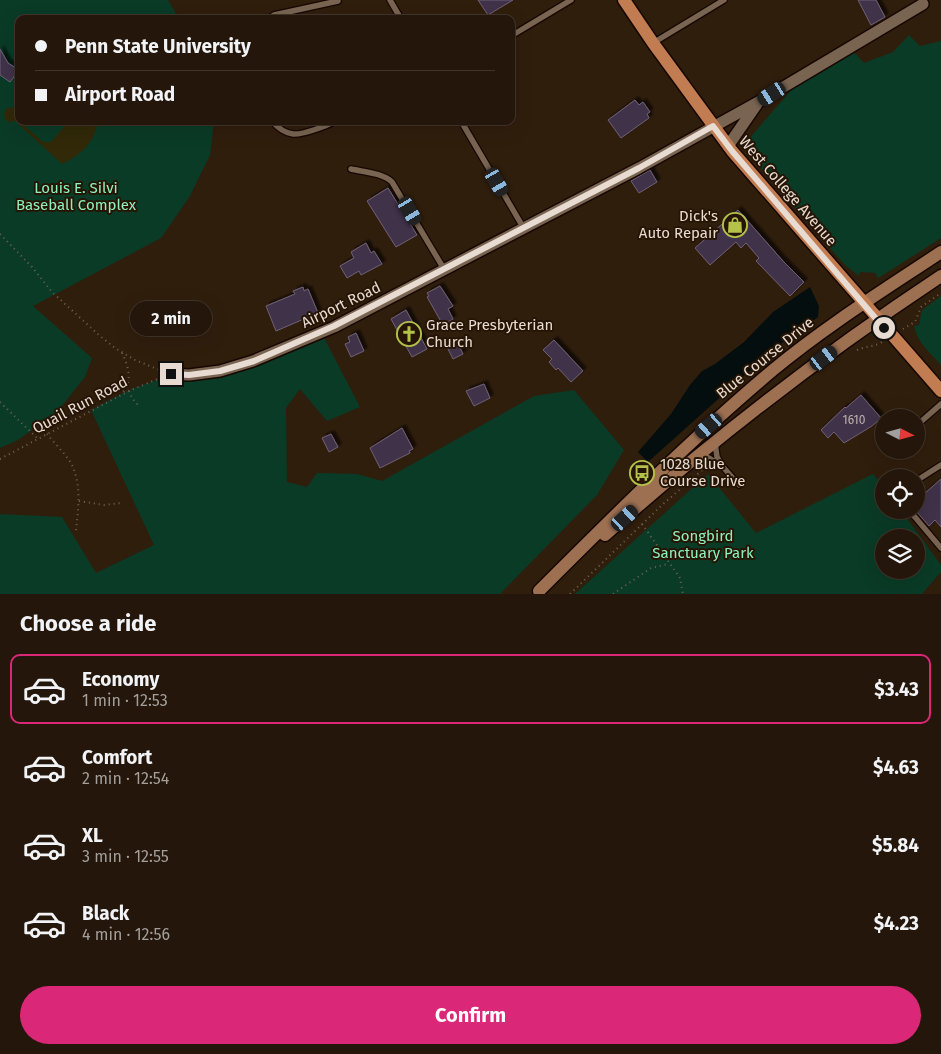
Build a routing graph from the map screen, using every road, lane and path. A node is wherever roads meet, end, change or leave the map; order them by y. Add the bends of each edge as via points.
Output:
1 (390, 0) edge
2 (571, 0) edge
3 (624, 0) edge
4 (724, 0) edge
5 (338, 1) edge
6 (926, 2) edge
7 (274, 15) edge
8 (399, 15) edge
9 (515, 34) edge
10 (653, 43) junction
11 (760, 101) junction
12 (276, 125) edge
13 (326, 125) edge
14 (463, 125) edge
15 (713, 126) junction
16 (728, 146) junction
17 (351, 169) dead end
18 (523, 228) junction
19 (0, 234) edge
20 (941, 252) edge
21 (444, 269) junction
22 (941, 276) edge
23 (941, 293) edge
24 (863, 304) junction
25 (877, 320) junction
26 (915, 322) dead end
27 (122, 353) junction
28 (171, 374) junction
29 (129, 391) junction
30 (941, 392) edge
31 (121, 394) junction
32 (0, 402) edge
33 (138, 404) dead end
34 (941, 404) edge
35 (925, 418) edge
36 (47, 434) junction
37 (38, 439) junction
38 (715, 442) junction
39 (698, 456) junction
40 (0, 459) edge
41 (709, 464) dead end
42 (941, 465) edge
43 (723, 467) junction
44 (925, 475) edge
45 (739, 485) dead end
46 (78, 501) junction
47 (121, 503) dead end
48 (917, 519) edge
49 (642, 524) junction
50 (76, 532) dead end
51 (941, 548) edge
52 (668, 564) junction
53 (537, 593) edge
54 (570, 594) edge
55 (613, 594) edge
56 (683, 594) edge

1 - 8 lane
2 - 9 lane
3 - 10 main road, West College Avenue
4 - 10 lane
5 - 7 lane
6 - 11 street, Airport Road
10 - 15 main road, West College Avenue
11 - 15 street, Airport Road
11 - 16 street
12 - 13 lane via 293,134
14 - 18 lane
15 - 16 main road, West College Avenue
15 - 18 street, Airport Road
16 - 24 main road, West College Avenue
17 - 21 lane via 382,176 392,182
18 - 21 street, Airport Road
19 - 27 path via 52,292
20 - 24 main road, Blue Course Drive
21 - 28 street, Airport Road via 334,326 254,361 220,371
22 - 25 main road, Blue Course Drive
23 - 26 path via 921,307
24 - 25 main road, West College Avenue
24 - 53 main road, Blue Course Drive via 774,369 681,451
25 - 30 main road, West College Avenue
25 - 38 main road, Blue Course Drive
27 - 28 path
27 - 31 path via 129,376 127,388
28 - 29 path, Quail Run Road
29 - 31 path, Quail Run Road
29 - 33 path
31 - 36 path, Quail Run Road
32 - 37 path
34 - 35 lane
36 - 37 path, Quail Run Road
36 - 46 path via 71,464 77,479
37 - 40 path, Quail Run Road
38 - 39 main road, Blue Course Drive
38 - 43 lane via 717,457
39 - 43 lane via 709,458
39 - 53 main road, Blue Course Drive
41 - 49 path
42 - 44 lane
43 - 45 lane
46 - 47 path via 104,505
46 - 50 path
48 - 51 lane
49 - 52 path
49 - 54 path
52 - 55 path via 651,568
52 - 56 path via 680,578

